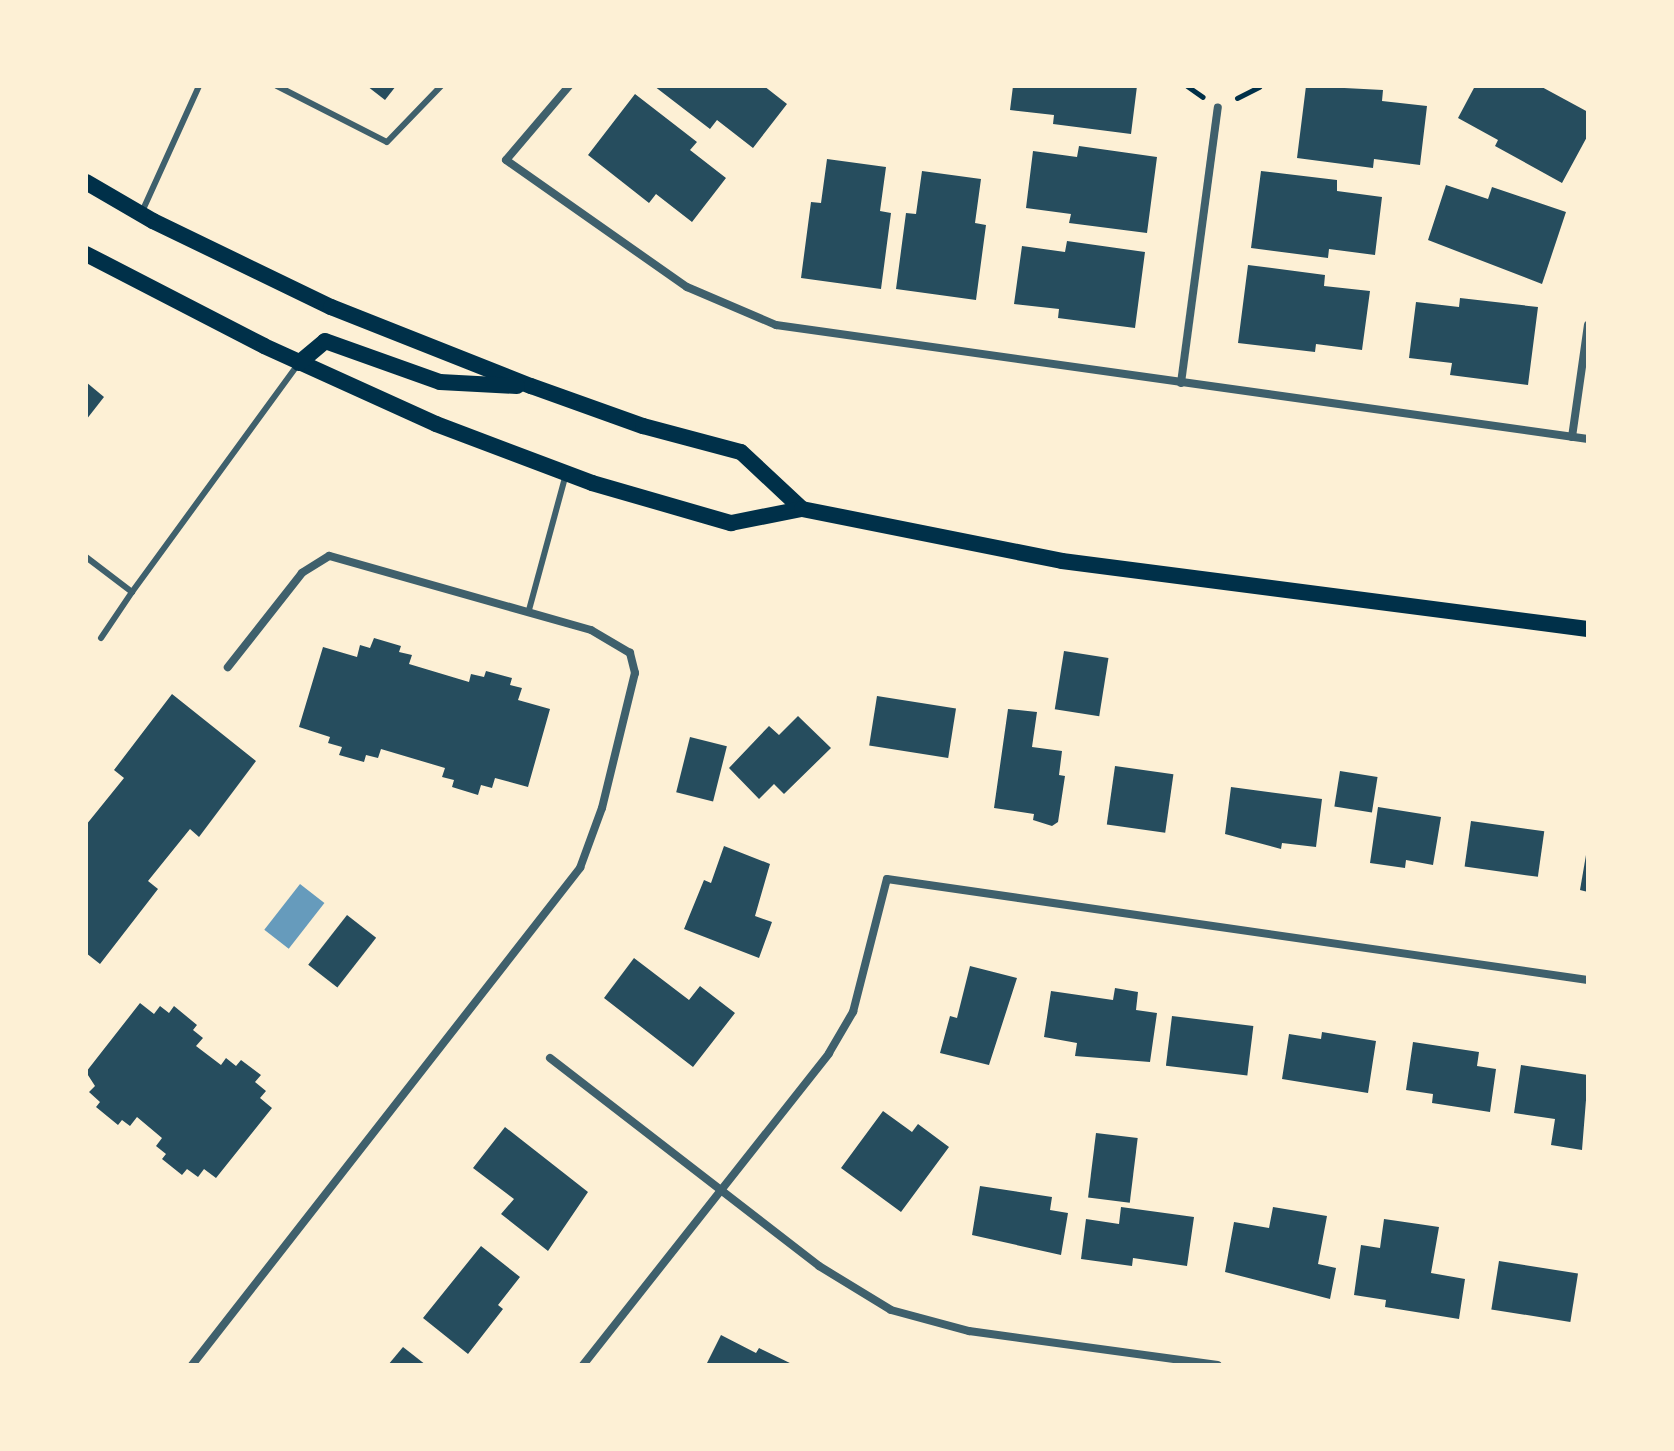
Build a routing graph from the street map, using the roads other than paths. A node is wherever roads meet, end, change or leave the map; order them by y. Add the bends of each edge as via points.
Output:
1 (199, 86) edge
2 (277, 86) edge
3 (441, 86) edge
4 (569, 86) edge
5 (1218, 107) dead end
6 (86, 182) edge
7 (141, 214) junction
8 (86, 254) edge
9 (1588, 325) edge
10 (299, 363) junction
11 (1181, 383) junction
12 (531, 386) junction
13 (1572, 437) junction
14 (1588, 439) edge
15 (566, 474) junction
16 (802, 509) junction
17 (86, 557) edge
18 (132, 592) junction
19 (529, 610) junction
20 (1588, 629) edge
21 (101, 638) dead end
22 (228, 667) dead end
23 (1588, 980) edge
24 (550, 1058) dead end
25 (721, 1191) junction
26 (192, 1365) edge
27 (583, 1365) edge
28 (1218, 1365) edge

1 - 7 lane
2 - 3 lane via 387,142
4 - 11 street via 506,160 687,287 776,325
5 - 11 street
6 - 7 main road
7 - 12 main road via 319,302
8 - 10 main road
9 - 13 street
10 - 12 main road via 325,341 440,382
10 - 15 main road
10 - 18 lane
11 - 13 street
12 - 16 main road via 643,426 741,452
13 - 14 street
15 - 16 main road via 731,523
15 - 19 lane
16 - 20 main road via 1062,561
17 - 18 lane
18 - 21 lane
19 - 22 street via 329,556 302,573
19 - 26 street via 612,639 630,653 635,673 602,808 580,868
23 - 25 street via 887,879 853,1012 829,1053
24 - 25 street
25 - 27 street
25 - 28 street via 852,1291 891,1310 969,1331

